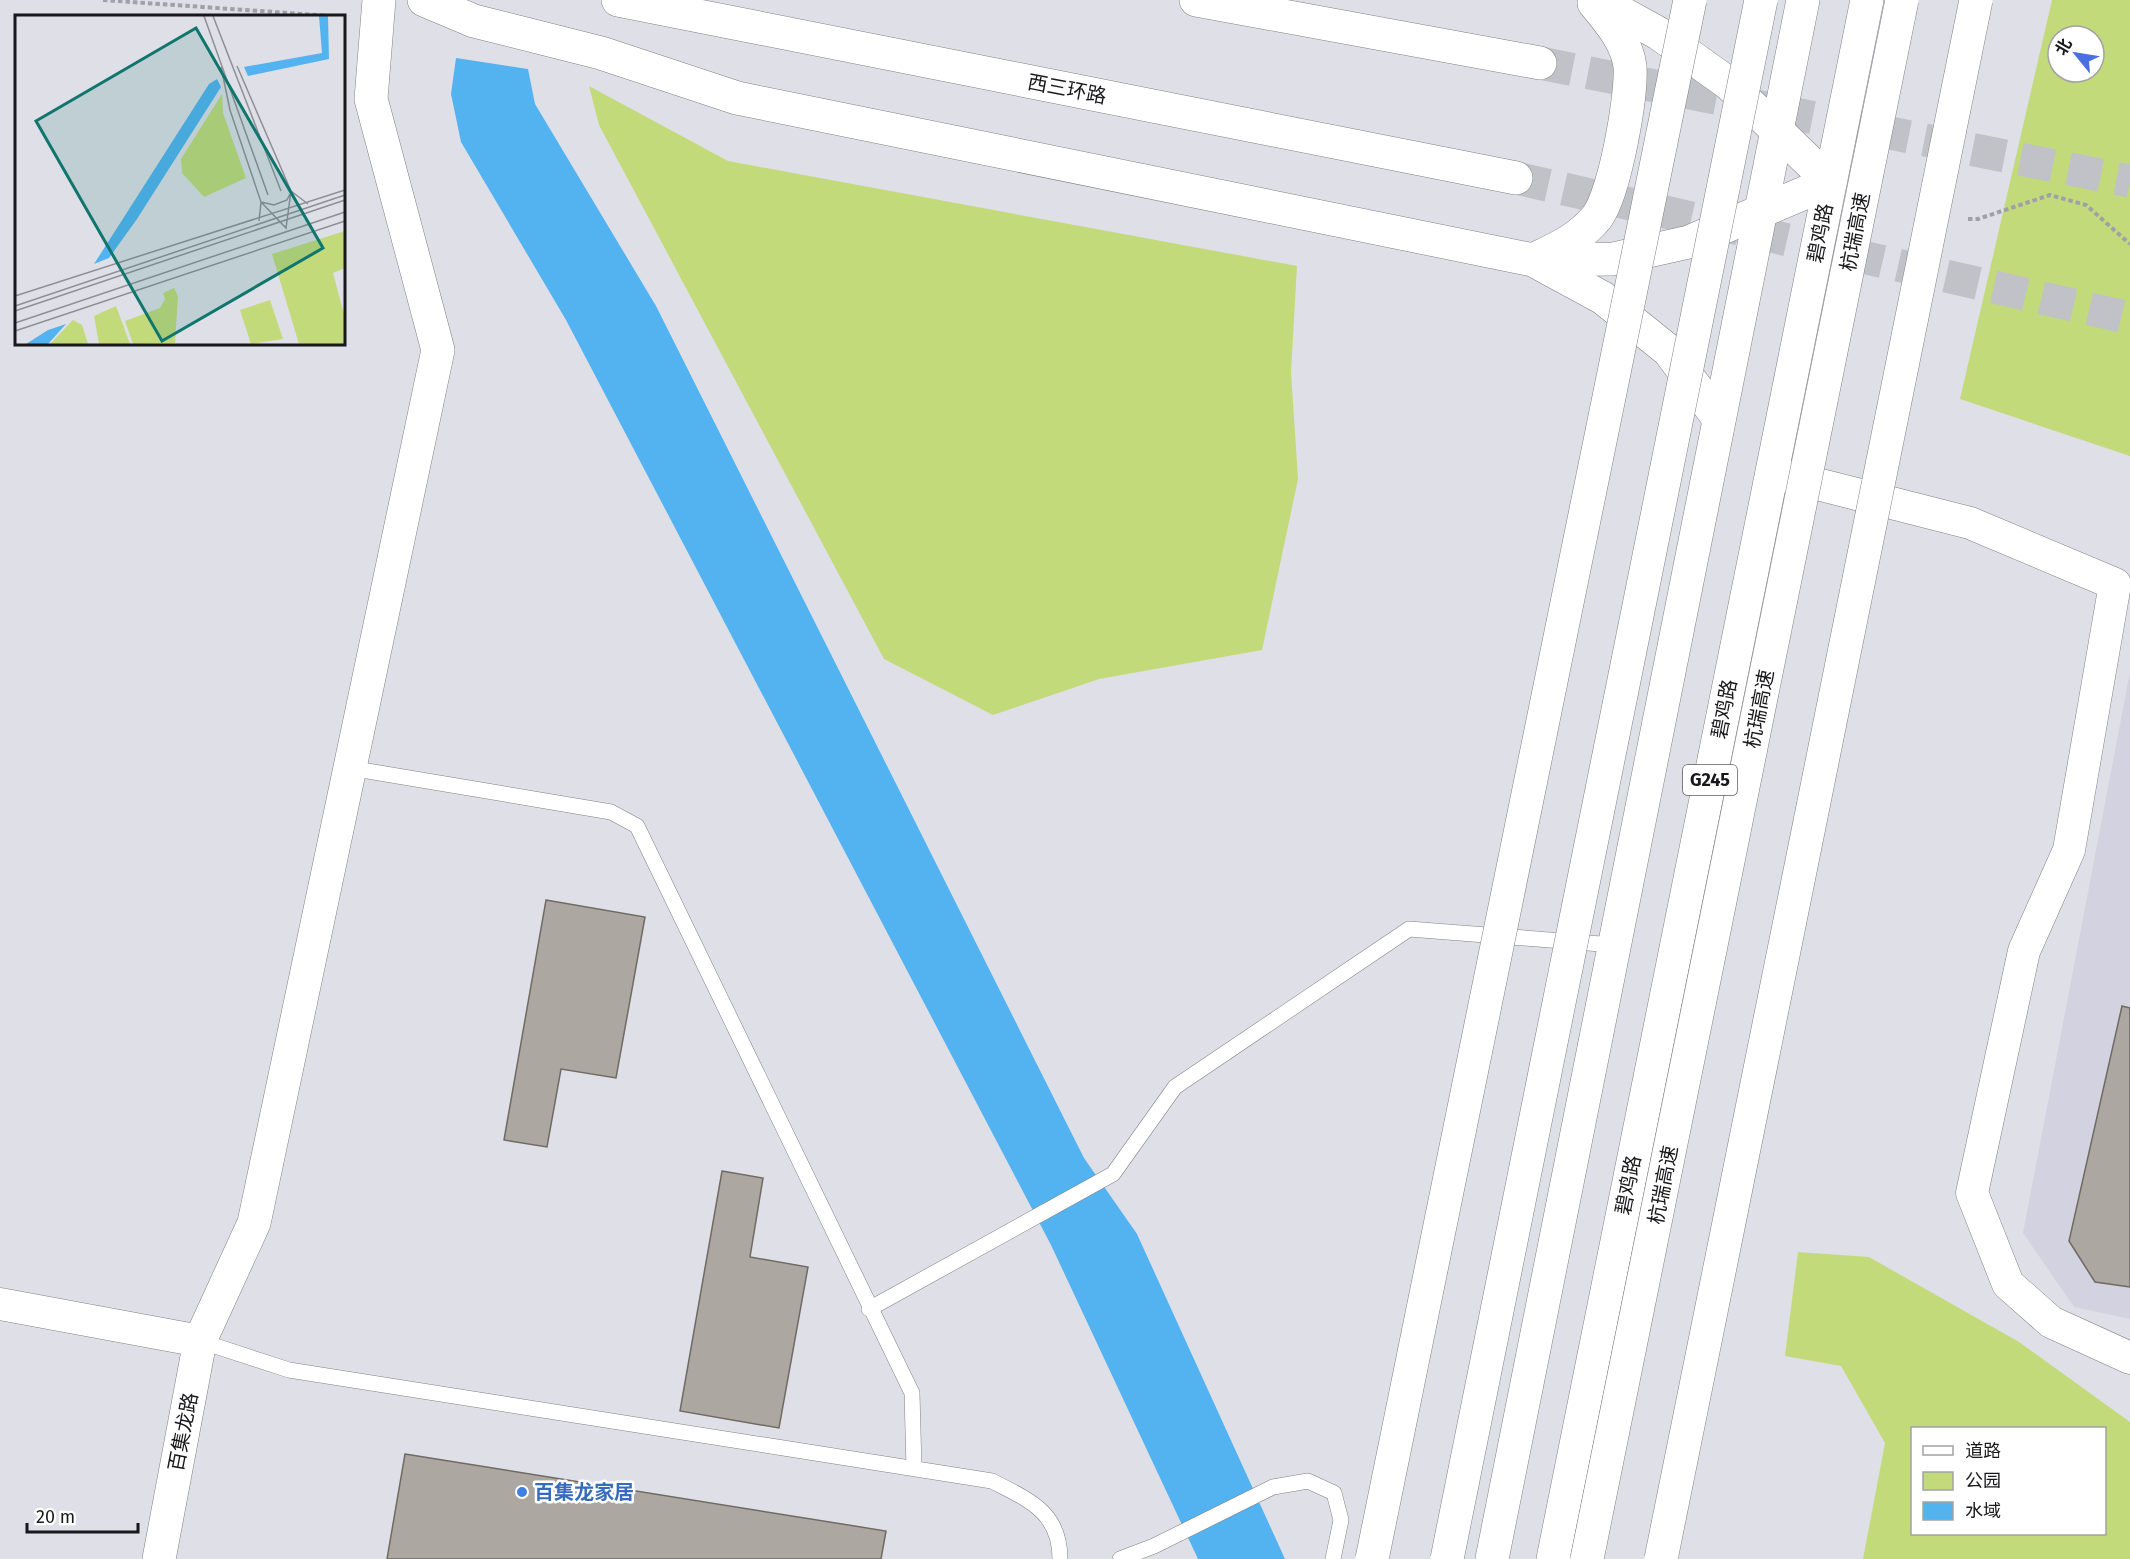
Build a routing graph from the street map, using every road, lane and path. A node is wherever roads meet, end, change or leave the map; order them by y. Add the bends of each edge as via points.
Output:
1 (103, 0) edge
2 (379, 0) edge
3 (423, 0) edge
4 (618, 0) edge
5 (1196, 0) edge
6 (1591, 0) edge
7 (1598, 0) edge
8 (1690, 0) edge
9 (1761, 0) edge
10 (1803, 0) edge
11 (1867, 0) edge
12 (1902, 0) edge
13 (1976, 0) edge
14 (317, 15) edge
15 (1540, 63) tunnel mouth
16 (1778, 131) junction
17 (1516, 178) tunnel mouth
18 (1830, 182) junction
19 (1761, 211) junction
20 (1959, 219) dead end
21 (2130, 244) edge
22 (1533, 260) junction
23 (1719, 419) junction
24 (1772, 472) junction
25 (350, 768) junction
26 (1614, 945) junction
27 (0, 1304) edge
28 (869, 1309) junction
29 (200, 1341) junction
30 (2130, 1358) edge
31 (914, 1468) junction
32 (159, 1559) edge
33 (1060, 1559) edge
34 (1120, 1559) edge
35 (1333, 1559) edge
36 (1372, 1559) edge
37 (1447, 1559) edge
38 (1492, 1559) edge
39 (1553, 1559) edge
40 (1587, 1559) edge
41 (1661, 1559) edge

1 - 14 path
2 - 25 main road, 百集龙路 via 371,99 438,350
3 - 22 main road via 474,21 601,53 737,98
4 - 17 main road, 西三环路
5 - 15 main road
6 - 22 main road via 1617,31 1630,65 1627,104 1612,181 1598,216 1572,242
7 - 16 main road via 1658,33 1728,83
8 - 36 main road, bridge
9 - 37 main road, bridge
10 - 16 main road
11 - 18 main road, 碧鸡路 / G245
12 - 40 main road, 杭瑞高速, bridge
13 - 41 main road, bridge
16 - 18 main road
16 - 19 main road
18 - 19 main road
18 - 24 main road, 碧鸡路 / G245
19 - 22 main road via 1689,242 1613,259
19 - 23 main road
20 - 21 path via 1978,219 2050,195 2086,205
22 - 23 main road via 1603,298 1670,351
23 - 26 main road
24 - 30 street via 1970,523 2115,584 2069,850 2024,951 1972,1193 2008,1284 2051,1322
24 - 39 main road, 碧鸡路 / G245
25 - 28 lane via 612,812 637,826
25 - 29 main road, 百集龙路 via 254,1222
26 - 28 lane via 1409,929 1175,1087 1113,1174
26 - 38 main road
27 - 29 street
28 - 31 lane via 912,1393
29 - 31 lane via 289,1370
29 - 32 main road, 百集龙路
31 - 33 lane via 992,1481 1036,1504 1060,1537
34 - 35 lane via 1273,1487 1308,1481 1334,1493 1341,1520

